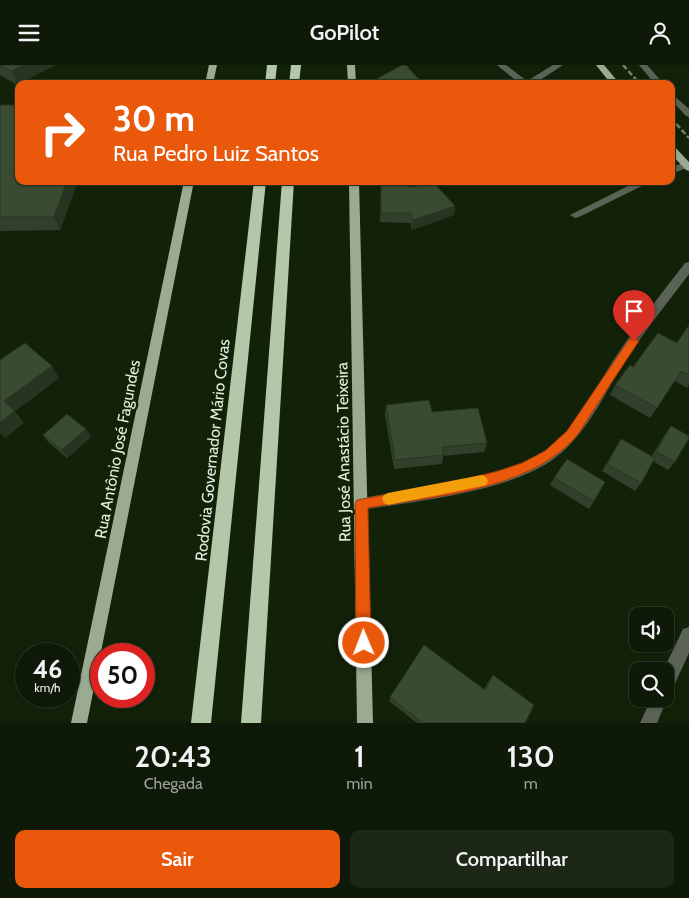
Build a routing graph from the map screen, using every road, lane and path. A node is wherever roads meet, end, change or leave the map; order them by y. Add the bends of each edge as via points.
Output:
1 (213, 65) edge
2 (272, 65) edge
3 (296, 65) edge
4 (351, 65) edge
5 (501, 65) edge
6 (559, 65) edge
7 (600, 65) edge
8 (647, 67) edge
9 (210, 80) edge
10 (270, 80) edge
11 (294, 80) edge
12 (352, 80) edge
13 (522, 80) edge
14 (534, 80) edge
15 (613, 80) edge
16 (657, 80) edge
17 (675, 99) edge
18 (689, 114) edge
19 (675, 153) edge
20 (687, 167) edge
21 (188, 185) edge
22 (260, 185) edge
23 (288, 185) edge
24 (354, 185) edge
25 (639, 185) edge
26 (575, 215) dead end
27 (689, 266) edge
28 (362, 504) junction
29 (689, 635) edge
30 (674, 667) edge
31 (655, 707) edge
32 (80, 723) edge
33 (201, 723) edge
34 (251, 723) edge
35 (365, 723) edge
36 (648, 723) edge

1 - 9 main road
2 - 10 highway
3 - 11 highway
4 - 12 main road
5 - 13 street
6 - 14 street
7 - 15 main road
8 - 16 street
17 - 18 street
19 - 20 main road
21 - 32 main road, Rua Antônio José Fagundes
22 - 33 highway, Rodovia Governador Mário Covas
23 - 34 highway
24 - 28 main road, Rua José Anastácio Teixeira
25 - 26 street
27 - 28 street via 622,356 571,434 549,455 498,477
28 - 35 main road, Rua José Anastácio Teixeira
29 - 30 street
31 - 36 street

